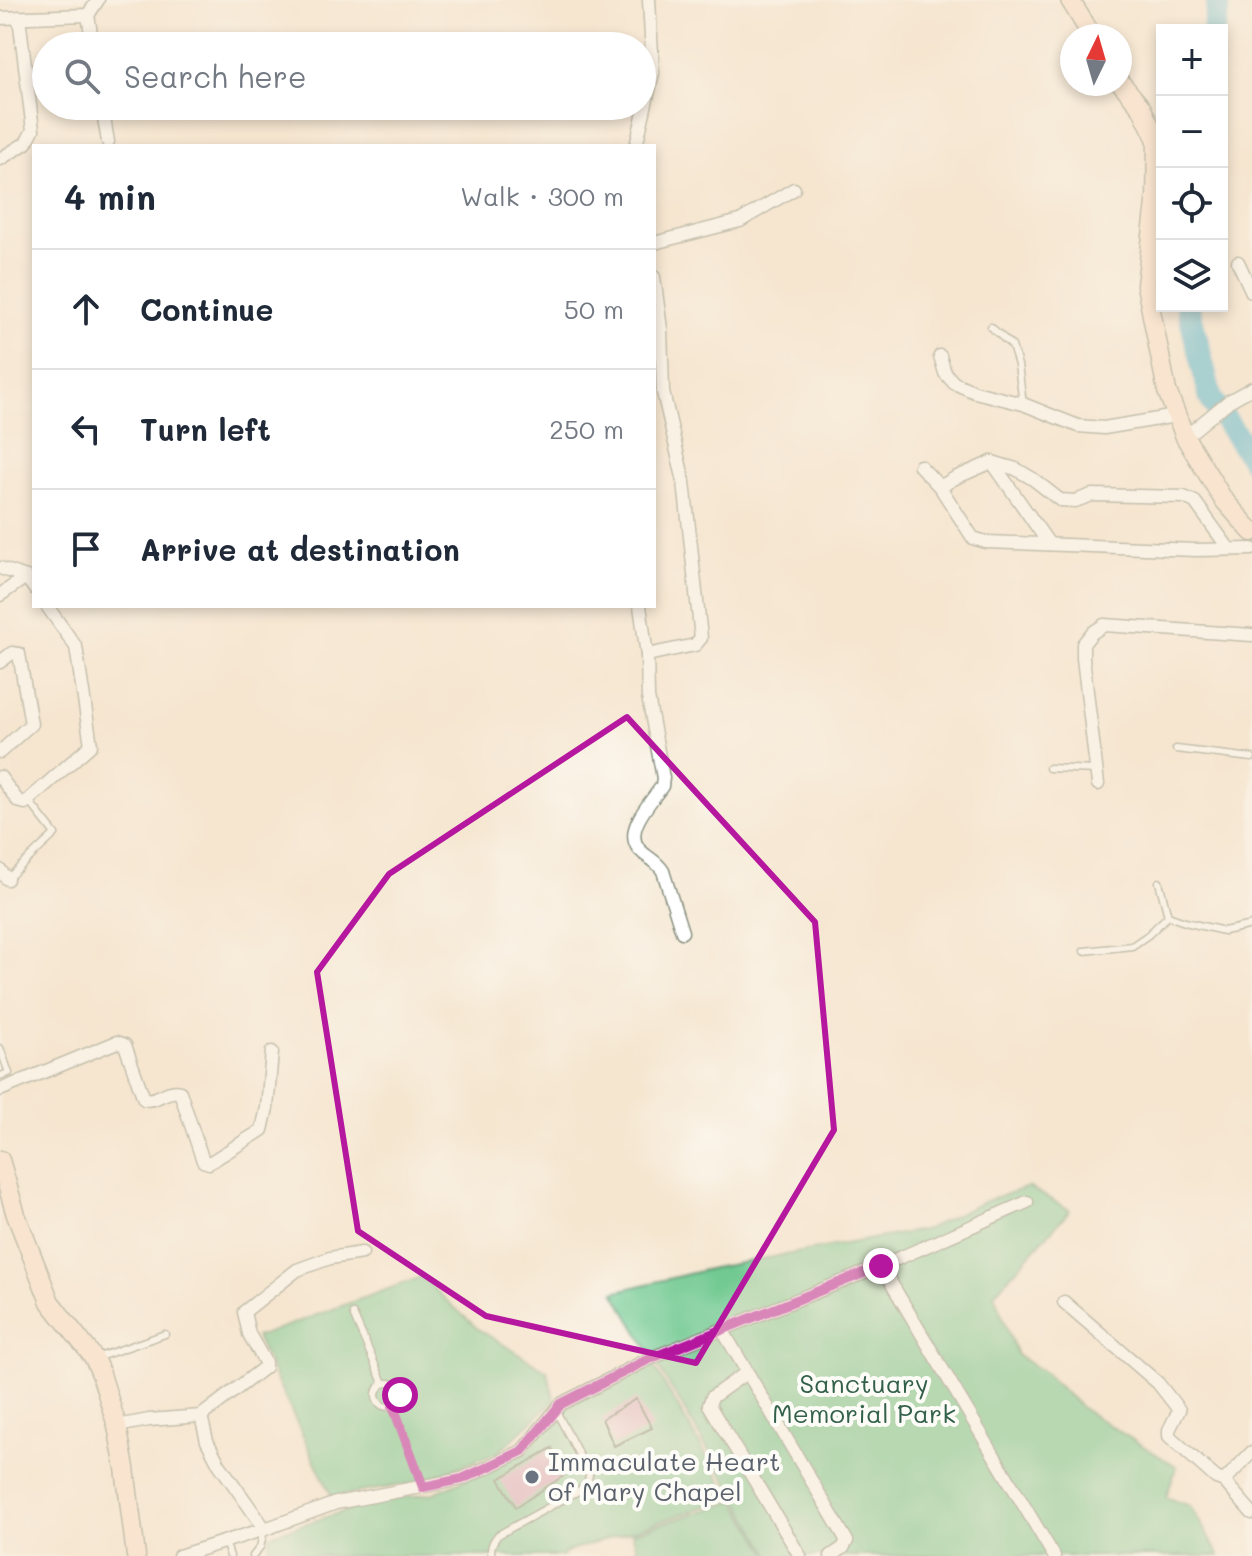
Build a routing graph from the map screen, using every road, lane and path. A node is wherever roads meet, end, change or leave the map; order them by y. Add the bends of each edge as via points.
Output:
1 (98, 0) edge
2 (649, 0) edge
3 (1070, 0) edge
4 (88, 15) junction
5 (19, 17) junction
6 (0, 18) edge
7 (1085, 24) edge
8 (91, 32) edge
9 (651, 32) edge
10 (1132, 96) edge
11 (104, 120) edge
12 (642, 120) edge
13 (108, 142) dead end
14 (636, 144) edge
15 (0, 159) edge
16 (794, 189) dead end
17 (656, 242) edge
18 (1238, 262) dead end
19 (656, 292) edge
20 (1252, 292) edge
21 (991, 327) dead end
22 (940, 356) dead end
23 (1252, 388) edge
24 (1023, 404) junction
25 (1176, 416) junction
26 (1185, 437) junction
27 (992, 462) junction
28 (920, 466) dead end
29 (940, 487) junction
30 (1252, 532) edge
31 (1049, 544) junction
32 (1229, 549) junction
33 (1252, 549) edge
34 (0, 568) edge
35 (30, 582) edge
36 (0, 595) edge
37 (48, 608) edge
38 (640, 608) edge
39 (1252, 635) edge
40 (647, 655) junction
41 (0, 662) edge
42 (1176, 749) dead end
43 (0, 752) edge
44 (1252, 758) edge
45 (1049, 768) dead end
46 (1096, 770) junction
47 (0, 777) edge
48 (1098, 784) dead end
49 (29, 801) junction
50 (2, 876) edge
51 (1159, 882) dead end
52 (1168, 916) junction
53 (1252, 925) edge
54 (682, 932) dead end
55 (1084, 951) dead end
56 (0, 1048) edge
57 (272, 1052) dead end
58 (0, 1076) edge
59 (0, 1090) edge
60 (0, 1160) edge
61 (1027, 1202) dead end
62 (362, 1253) dead end
63 (881, 1266) junction
64 (1064, 1302) dead end
65 (353, 1314) dead end
66 (723, 1331) junction
67 (165, 1334) dead end
68 (98, 1366) junction
69 (746, 1373) junction
70 (383, 1383) junction
71 (393, 1406) junction
72 (556, 1411) junction
73 (201, 1416) junction
74 (117, 1426) junction
75 (1252, 1452) edge
76 (1224, 1481) junction
77 (423, 1487) junction
78 (1252, 1513) edge
79 (265, 1529) junction
80 (225, 1542) junction
81 (185, 1555) edge
82 (136, 1556) edge
83 (230, 1556) edge
84 (253, 1556) edge
85 (492, 1556) edge
86 (800, 1556) edge
87 (831, 1556) edge
88 (1054, 1556) edge

1 - 4 street
2 - 9 street
3 - 7 street
4 - 5 street
4 - 8 street
5 - 6 street
5 - 15 street via 33,130 26,143
10 - 25 street via 1157,140 1146,285
11 - 13 street
12 - 14 street
16 - 17 street via 740,221
18 - 20 street
19 - 40 street via 663,392 684,482 701,638 695,645
21 - 24 lane via 1012,346
22 - 24 street via 954,383
23 - 26 street
24 - 25 street via 1078,426 1104,428
25 - 26 street
26 - 30 street via 1223,499
27 - 29 street
27 - 31 street
27 - 32 street via 1016,469 1060,500 1092,495 1191,499
28 - 29 street
29 - 31 street via 973,538
31 - 32 street
32 - 33 street
34 - 35 street
35 - 36 street
37 - 49 street via 76,647 91,745
38 - 40 street
39 - 46 street via 1104,625 1092,633 1083,644 1083,658
40 - 54 street via 648,697 663,778 634,828 635,842 663,871
41 - 43 street via 19,654 31,724
42 - 44 lane
45 - 46 lane
46 - 48 street
47 - 49 street via 18,801
49 - 50 lane via 55,834
51 - 52 lane
52 - 53 lane via 1224,931
52 - 55 lane via 1132,946
56 - 58 lane via 9,1073
57 - 59 street via 262,1130 209,1163 203,1161 180,1092 144,1099 122,1042
60 - 68 street via 50,1302
61 - 63 street
62 - 73 street via 297,1270 244,1312 265,1367
63 - 66 street
63 - 88 street
64 - 76 street via 1158,1383 1179,1410 1169,1436
65 - 70 lane
66 - 69 street
66 - 72 street via 649,1359
67 - 68 lane
68 - 74 street
69 - 86 street via 712,1397 709,1405
69 - 87 street via 847,1541
70 - 71 lane via 393,1383 399,1390
70 - 71 lane via 376,1399
71 - 77 lane
72 - 77 street via 522,1451 462,1479
72 - 85 lane via 588,1481 498,1535
73 - 74 street
73 - 79 street via 219,1464
74 - 82 street
75 - 76 street
76 - 78 street
77 - 79 street via 336,1503
79 - 80 street
79 - 84 lane
80 - 81 street
80 - 83 lane

